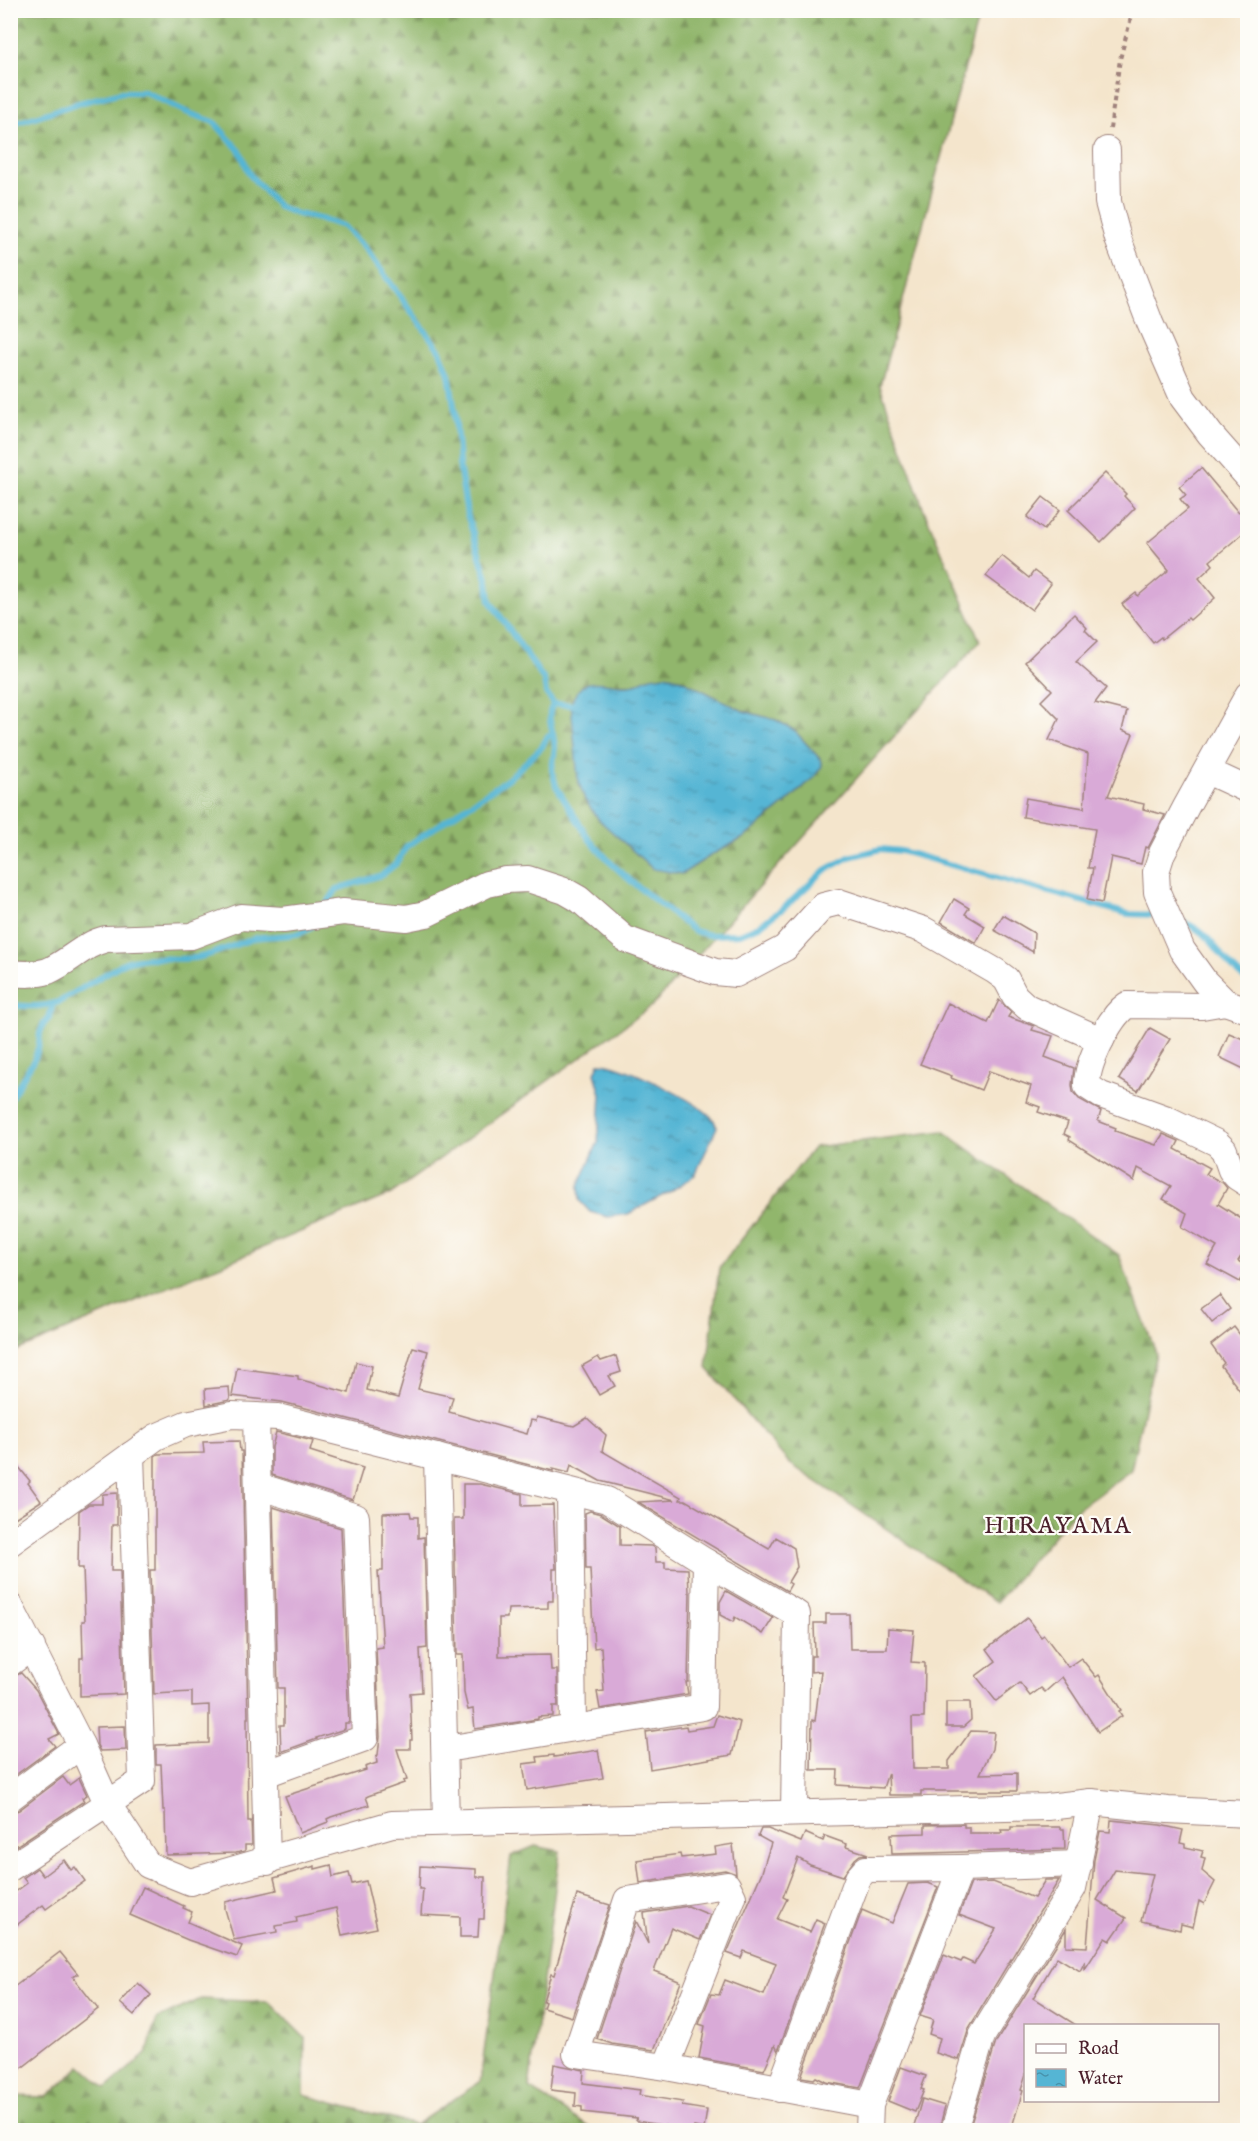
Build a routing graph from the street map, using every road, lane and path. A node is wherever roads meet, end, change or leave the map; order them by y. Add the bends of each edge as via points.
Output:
1 (1133, 10) edge
2 (1107, 150) joint
3 (1248, 477) edge
4 (1248, 695) edge
5 (1207, 771) junction
6 (1248, 790) edge
7 (10, 973) edge
8 (1236, 1006) edge
9 (1101, 1040) junction
10 (1248, 1184) edge
11 (256, 1416) junction
12 (131, 1455) junction
13 (437, 1457) junction
14 (258, 1486) junction
15 (570, 1492) junction
16 (10, 1543) edge
17 (706, 1562) junction
18 (10, 1606) edge
19 (32, 1647) junction
20 (10, 1663) edge
21 (573, 1727) junction
22 (81, 1745) junction
23 (446, 1749) junction
24 (265, 1774) junction
25 (10, 1798) edge
26 (1091, 1802) junction
27 (107, 1803) junction
28 (794, 1814) junction
29 (1248, 1815) edge
30 (446, 1822) junction
31 (267, 1862) junction
32 (1079, 1863) junction
33 (10, 1868) edge
34 (961, 1868) junction
35 (666, 2067) junction
36 (780, 2089) junction
37 (870, 2104) junction
38 (869, 2130) edge
39 (954, 2130) edge

1 - 2 path via 1120,59
2 - 3 street via 1108,202 1118,239 1155,333 1184,398 1210,435
4 - 5 street
5 - 6 street
5 - 8 street via 1162,853 1156,873 1157,892 1182,950 1205,982
7 - 9 street via 49,970 94,942 106,939 191,936 241,917 283,920 343,912 406,918 426,914 487,884 528,879 579,899 625,939 715,972 736,974 785,948 823,906 839,902 924,930 1001,975 1027,1007
8 - 9 street via 1127,1005 1119,1010
9 - 10 street via 1087,1075 1087,1086 1217,1143 1237,1178
11 - 12 street via 232,1415 186,1425 156,1437
11 - 13 street via 278,1417
11 - 14 street
12 - 16 street
12 - 27 street via 142,1781
13 - 15 street
13 - 23 street
14 - 24 street
14 - 24 street via 356,1517 365,1738
15 - 17 street via 607,1500
15 - 21 street
17 - 21 street via 703,1707
17 - 28 street via 797,1614
18 - 19 street
19 - 20 street
19 - 22 street
21 - 23 street
22 - 25 street
22 - 27 street
23 - 30 street
24 - 31 street
26 - 28 street via 1047,1807
26 - 29 street
26 - 32 street
27 - 31 street via 148,1865 190,1882
27 - 33 street
28 - 30 street
30 - 31 street via 392,1824
32 - 34 street
32 - 39 street via 1073,1888 982,2036
34 - 36 street via 866,1869 858,1878
34 - 37 street
35 - 35 street via 576,2054 627,1900 727,1885 733,1897
35 - 36 street
36 - 37 street
37 - 38 street

